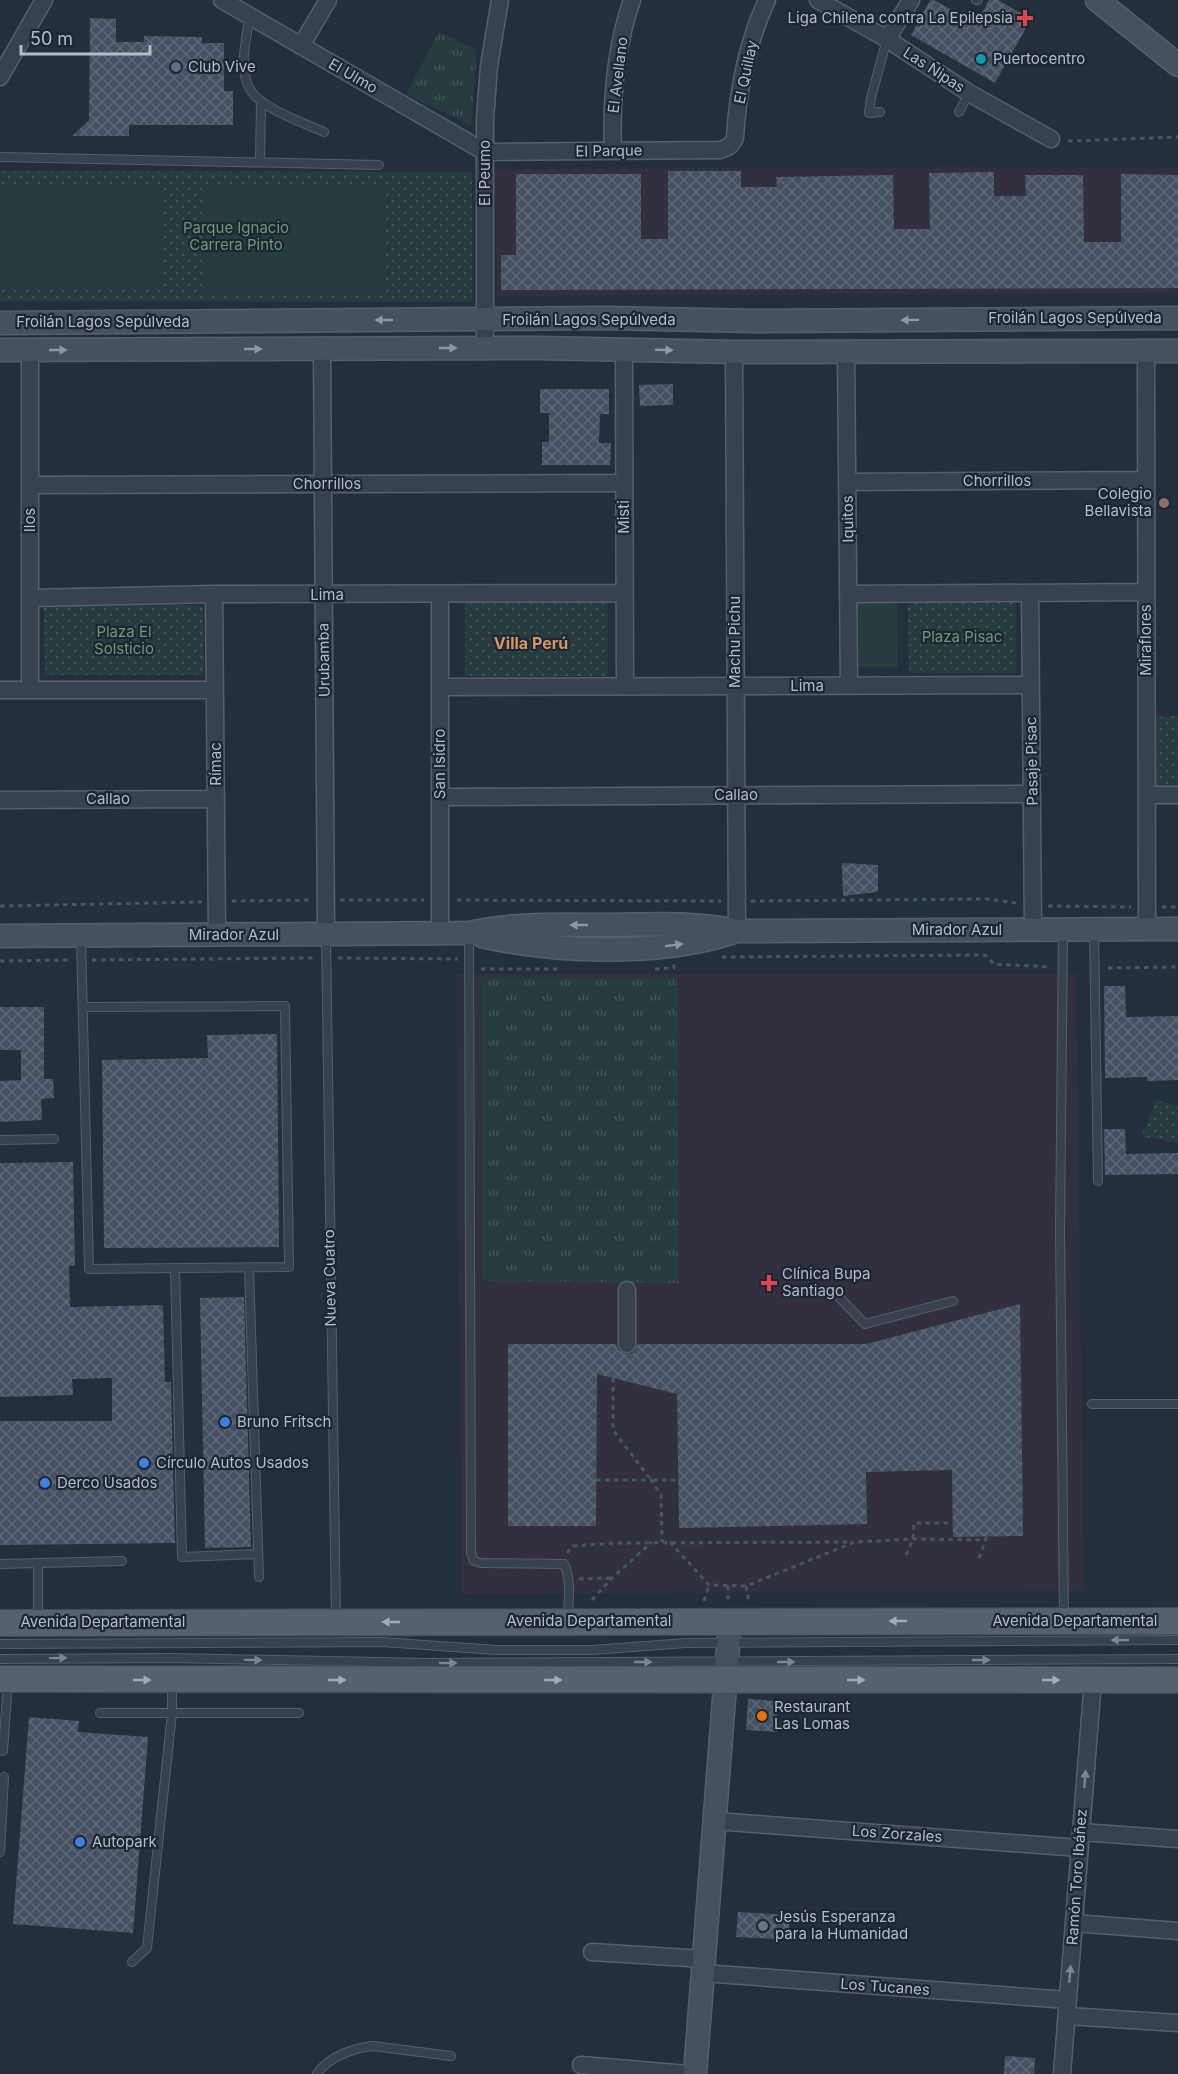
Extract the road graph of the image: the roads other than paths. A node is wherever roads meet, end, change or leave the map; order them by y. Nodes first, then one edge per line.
1 (44, 0) edge
2 (222, 0) edge
3 (328, 0) edge
4 (500, 0) edge
5 (632, 0) edge
6 (767, 0) edge
7 (818, 0) edge
8 (910, 0) edge
9 (1097, 0) edge
10 (250, 16) junction
11 (887, 39) junction
12 (301, 46) junction
13 (7, 48) edge
14 (1176, 59) edge
15 (0, 77) edge
16 (969, 93) junction
17 (261, 102) junction
18 (880, 112) dead end
19 (959, 112) dead end
20 (324, 132) dead end
21 (1051, 140) road end
22 (731, 145) joint
23 (613, 151) junction
24 (485, 153) junction
25 (0, 157) edge
26 (260, 162) junction
27 (379, 165) dead end
28 (1178, 318) edge
29 (484, 319) junction
30 (939, 319) junction
31 (754, 321) junction
32 (127, 322) junction
33 (0, 323) edge
34 (485, 348) junction
35 (322, 349) junction
36 (624, 349) junction
37 (0, 350) edge
38 (30, 350) junction
39 (127, 350) junction
40 (1146, 351) junction
41 (1178, 351) edge
42 (740, 352) junction
43 (938, 352) junction
44 (846, 353) junction
45 (1146, 480) junction
46 (848, 482) junction
47 (624, 483) junction
48 (324, 484) junction
49 (30, 485) junction
50 (1146, 592) junction
51 (624, 593) junction
52 (1030, 593) junction
53 (214, 594) junction
54 (440, 594) junction
55 (849, 594) junction
56 (324, 595) junction
57 (30, 598) junction
58 (1031, 685) junction
59 (625, 686) junction
60 (736, 686) junction
61 (849, 686) junction
62 (440, 687) junction
63 (0, 690) edge
64 (30, 690) junction
65 (216, 690) junction
66 (1032, 794) junction
67 (736, 795) junction
68 (1147, 795) junction
69 (1178, 795) edge
70 (440, 797) junction
71 (216, 799) junction
72 (0, 800) edge
73 (1147, 918) junction
74 (1033, 929) junction
75 (1063, 929) junction
76 (1094, 929) junction
77 (1178, 929) edge
78 (737, 931) junction
79 (440, 933) junction
80 (469, 933) junction
81 (217, 934) junction
82 (326, 934) junction
83 (0, 936) edge
84 (81, 936) junction
85 (83, 1007) junction
86 (54, 1139) dead end
87 (0, 1140) edge
88 (1098, 1181) dead end
89 (175, 1268) junction
90 (249, 1268) junction
91 (627, 1290) dead end
92 (834, 1292) dead end
93 (953, 1301) dead end
94 (627, 1344) dead end
95 (1092, 1404) dead end
96 (1178, 1404) edge
97 (258, 1554) junction
98 (122, 1561) dead end
99 (38, 1563) junction
100 (0, 1564) edge
101 (259, 1577) dead end
102 (978, 1621) junction
103 (1064, 1621) junction
104 (1178, 1621) edge
105 (336, 1622) junction
106 (568, 1622) junction
107 (0, 1623) edge
108 (38, 1623) junction
109 (1043, 1640) junction
110 (1178, 1640) edge
111 (907, 1641) junction
112 (728, 1642) junction
113 (0, 1644) edge
114 (1178, 1659) edge
115 (3, 1672) edge
116 (172, 1680) junction
117 (1093, 1680) junction
118 (1178, 1680) edge
119 (100, 1713) dead end
120 (172, 1713) junction
121 (299, 1713) dead end
122 (3, 1751) dead end
123 (4, 1777) dead end
124 (715, 1821) junction
125 (1178, 1839) edge
126 (1080, 1840) junction
127 (0, 1852) edge
128 (1074, 1923) junction
129 (1178, 1931) edge
130 (592, 1952) dead end
131 (132, 1962) dead end
132 (704, 1966) junction
133 (1067, 2008) junction
134 (1178, 2023) edge
135 (451, 2056) dead end
136 (581, 2065) dead end
137 (317, 2074) edge
138 (688, 2074) edge
139 (695, 2074) edge
140 (1062, 2074) edge

1 - 13 street
2 - 10 street, El Ulmo
3 - 12 street
4 - 24 street, El Peumo
5 - 23 street, El Avellano
6 - 22 street, El Quillay
7 - 11 street, Las Ñipas
8 - 11 street
9 - 14 street
10 - 12 street, El Ulmo
10 - 17 lane
11 - 16 street, Las Ñipas
11 - 18 lane
12 - 24 street, El Ulmo
13 - 15 street
16 - 19 lane
16 - 21 street, Las Ñipas
17 - 20 lane
17 - 26 lane
22 - 23 street, El Parque
23 - 24 street, El Parque
24 - 29 street, El Peumo
25 - 26 lane
26 - 27 lane
28 - 30 street, Froilán Lagos Sepúlveda
29 - 31 street, Froilán Lagos Sepúlveda
29 -> 32 street, Froilán Lagos Sepúlveda
29 - 34 street, El Peumo
30 -> 31 street, Froilán Lagos Sepúlveda
30 - 43 street
31 - 42 street
32 - 33 street, Froilán Lagos Sepúlveda
32 - 39 street
35 -> 34 street, Froilán Lagos Sepúlveda
34 - 36 street, Froilán Lagos Sepúlveda
39 -> 35 street, Froilán Lagos Sepúlveda
35 - 48 street, Urubamba
36 -> 42 street, Froilán Lagos Sepúlveda
36 - 47 street, Misti
37 - 38 street, Froilán Lagos Sepúlveda
38 -> 39 street, Froilán Lagos Sepúlveda
38 - 49 street, Ilos
40 - 41 street, Froilán Lagos Sepúlveda
40 - 43 street, Froilán Lagos Sepúlveda
40 - 45 street, Miraflores
42 - 44 street, Froilán Lagos Sepúlveda
42 - 60 street, Machu Pichu
43 - 44 street, Froilán Lagos Sepúlveda
44 - 46 street, Iquitos
45 - 46 street, Chorrillos
45 - 50 street, Miraflores
46 - 55 street, Iquitos
47 - 48 street, Chorrillos
47 - 51 street, Misti
48 - 49 street, Chorrillos
48 - 56 street, Urubamba
49 - 57 street, Ilos
50 - 52 street
50 - 68 street, Miraflores
51 - 54 street, Lima
51 - 59 street, Misti
52 - 55 street
52 - 58 street, Pasaje Pisac
53 - 56 street, Lima
53 - 57 street, Lima
53 - 65 street, Rímac
54 - 56 street, Lima
54 - 62 street, San Isidro
55 - 61 street, Iquitos
56 - 82 street, Urubamba
57 - 64 street, Ilos
58 - 61 street, Lima
58 - 66 street, Pasaje Pisac
59 - 60 street, Lima
59 - 62 street, Lima
60 - 61 street, Lima
60 - 67 street, Machu Pichu
62 - 70 street, San Isidro
63 - 64 street
64 - 65 street
65 - 71 street, Rímac
66 - 67 street, Callao
66 - 74 street, Pasaje Pisac
67 - 70 street, Callao
67 - 78 street, Machu Pichu
68 - 69 street
68 - 73 street, Miraflores
70 - 79 street, San Isidro
71 - 72 street, Callao
71 - 81 street, Rímac
73 - 76 street, Mirador Azul
73 - 77 street, Mirador Azul
74 - 75 street, Mirador Azul
74 - 78 street, Mirador Azul
75 - 76 street, Mirador Azul
75 - 103 lane
76 - 88 lane
78 - 80 street, Mirador Azul
79 - 80 street, Mirador Azul
79 - 82 street, Mirador Azul
80 - 106 lane
81 - 82 street, Mirador Azul
81 - 84 street, Mirador Azul
82 - 105 lane, Nueva Cuatro
83 - 84 street, Mirador Azul
84 - 85 lane
85 - 89 lane
85 - 90 lane
86 - 87 lane
89 - 90 lane
89 - 97 lane
90 - 97 lane
91 - 94 street
92 - 93 lane
95 - 96 lane
97 - 101 lane
98 - 99 lane
99 - 100 lane
99 - 108 lane
102 - 103 main road, Avenida Departamental
102 - 109 lane
102 - 111 lane
102 -> 112 main road, Avenida Departamental
103 - 104 main road, Avenida Departamental
106 -> 105 main road, Avenida Departamental
105 - 108 main road, Avenida Departamental
106 - 112 main road, Avenida Departamental
107 - 108 main road, Avenida Departamental
110 -> 109 lane
109 - 111 lane
111 - 112 lane
112 - 113 lane
112 -> 114 lane
115 -> 112 lane
116 -> 112 main road, Avenida Departamental
112 -> 117 main road, Avenida Departamental
112 - 124 street
115 -> 116 main road, Avenida Departamental
115 - 122 lane
116 - 120 lane
117 - 118 main road, Avenida Departamental
126 -> 117 street, Ramón Toro Ibáñez
119 - 120 lane
120 - 121 lane
120 - 131 lane
123 - 127 lane
124 - 126 street, Los Zorzales
124 - 132 street
125 - 126 street, Los Zorzales
126 - 128 street, Ramón Toro Ibáñez
128 - 129 street
133 -> 128 street, Ramón Toro Ibáñez
130 - 132 street, Los Tucanes
132 - 133 street, Los Tucanes
132 - 139 street
133 - 134 street, Los Tucanes
133 - 140 street, Ramón Toro Ibáñez
135 - 137 lane
136 - 138 street

